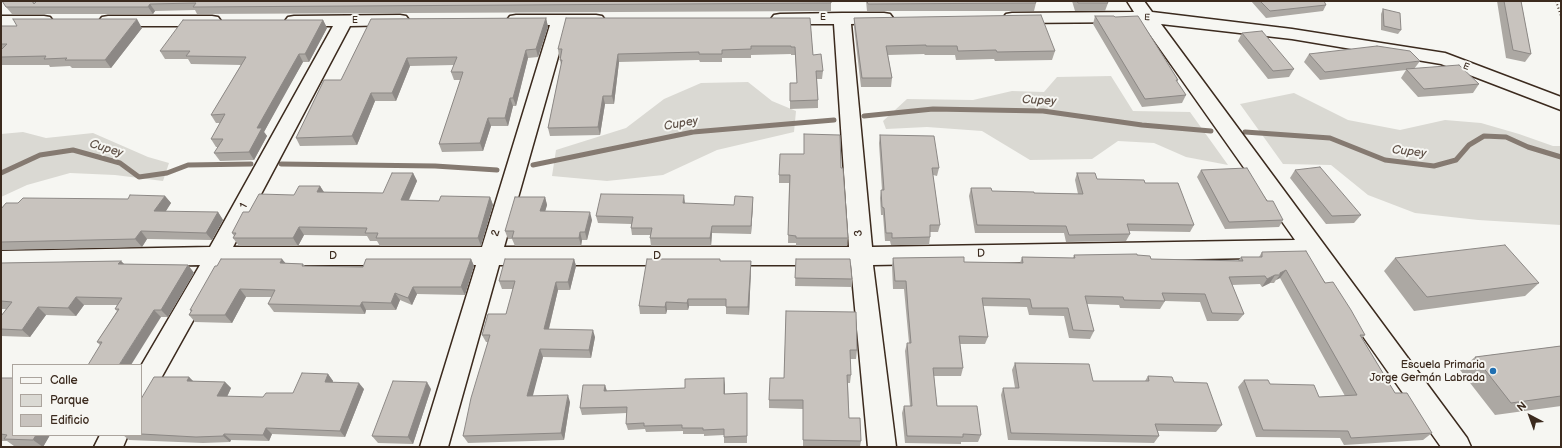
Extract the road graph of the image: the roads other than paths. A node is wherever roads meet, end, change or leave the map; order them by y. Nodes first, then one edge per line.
1 (1135, 1) edge
2 (1147, 17) junction
3 (842, 18) junction
4 (897, 18) edge
5 (998, 18) edge
6 (764, 19) edge
7 (413, 20) edge
8 (498, 20) edge
9 (560, 20) junction
10 (615, 20) edge
11 (1, 21) edge
12 (57, 21) edge
13 (89, 21) edge
14 (232, 21) edge
15 (280, 21) edge
16 (344, 21) junction
17 (1561, 104) edge
18 (1314, 248) junction
19 (217, 256) junction
20 (489, 256) junction
21 (861, 256) junction
22 (1, 260) edge
23 (142, 388) edge
24 (114, 436) edge
25 (108, 447) edge
26 (434, 447) edge
27 (882, 447) edge
28 (1457, 447) edge

1 - 2 street
2 - 5 street, E
2 - 17 street, E
2 - 18 street
3 - 4 street, E
3 - 6 street, E
3 - 21 street, 3
7 - 16 street, E
8 - 9 street
9 - 10 street
9 - 20 street, 2
11 - 12 street
13 - 14 street
15 - 16 street, E
16 - 19 street, 1
18 - 21 street, D
18 - 28 street
19 - 20 street, D
19 - 22 street, D
19 - 23 street, 1
20 - 21 street, D
20 - 26 street, 2
21 - 27 street, 3
24 - 25 street

